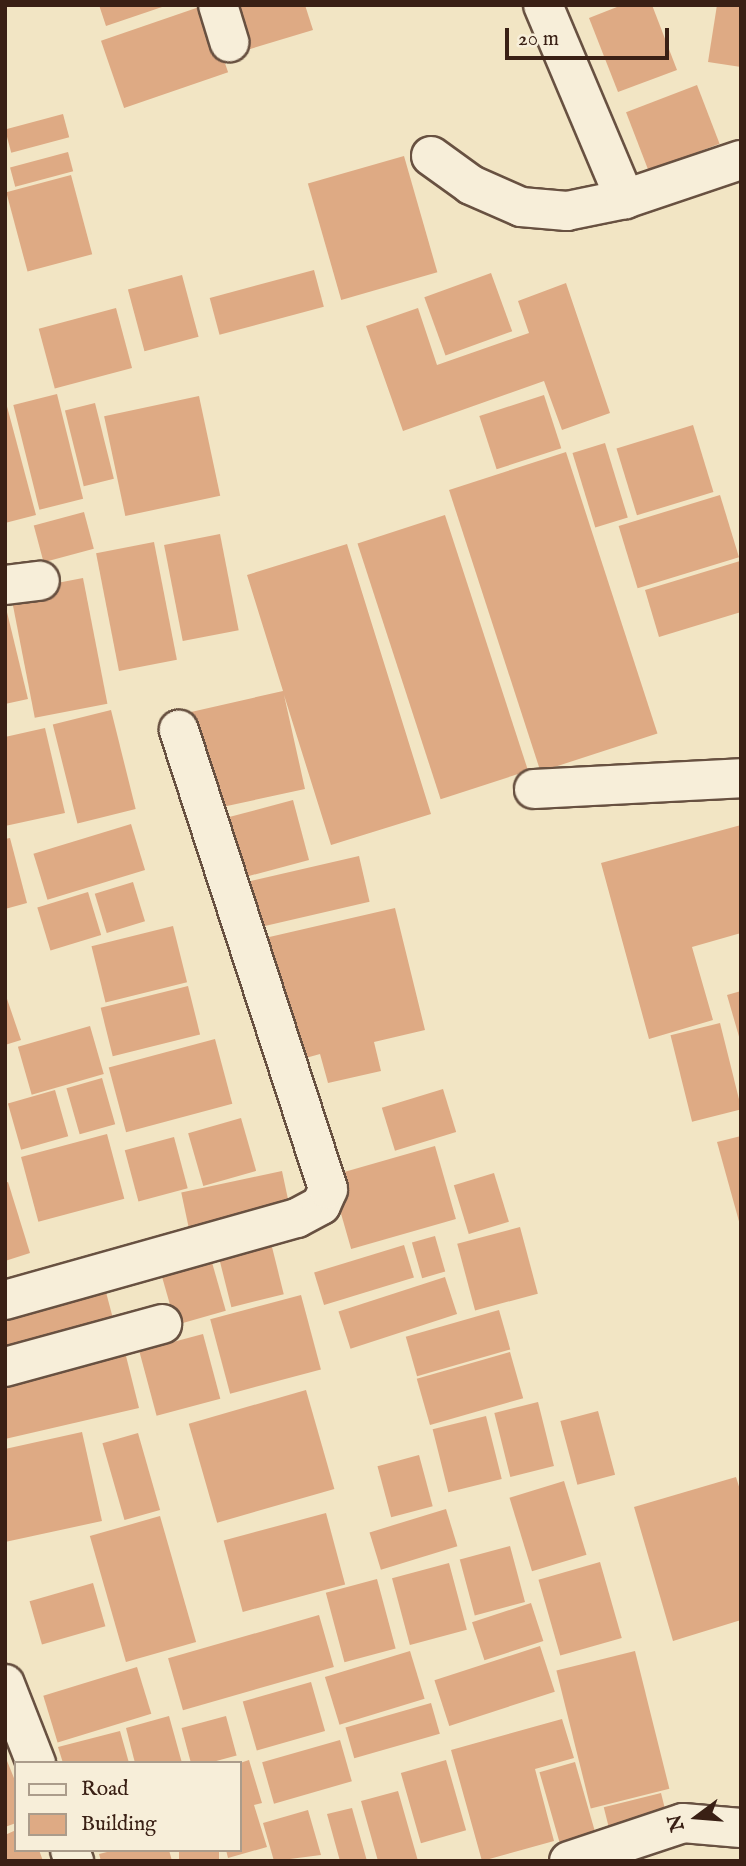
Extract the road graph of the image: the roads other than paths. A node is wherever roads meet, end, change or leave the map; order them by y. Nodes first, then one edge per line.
1 (218, 5) edge
2 (543, 5) edge
3 (229, 42) dead end
4 (432, 156) dead end
5 (741, 160) edge
6 (625, 200) junction
7 (179, 730) dead end
8 (741, 778) edge
9 (534, 789) dead end
10 (5, 1300) edge
11 (162, 1324) dead end
12 (5, 1367) edge
13 (5, 1684) edge
14 (35, 1761) edge
15 (741, 1828) edge
16 (569, 1861) edge

1 - 3 street
2 - 6 street
4 - 6 street
5 - 6 street
7 - 10 street
8 - 9 street
11 - 12 street
13 - 14 street
15 - 16 street

